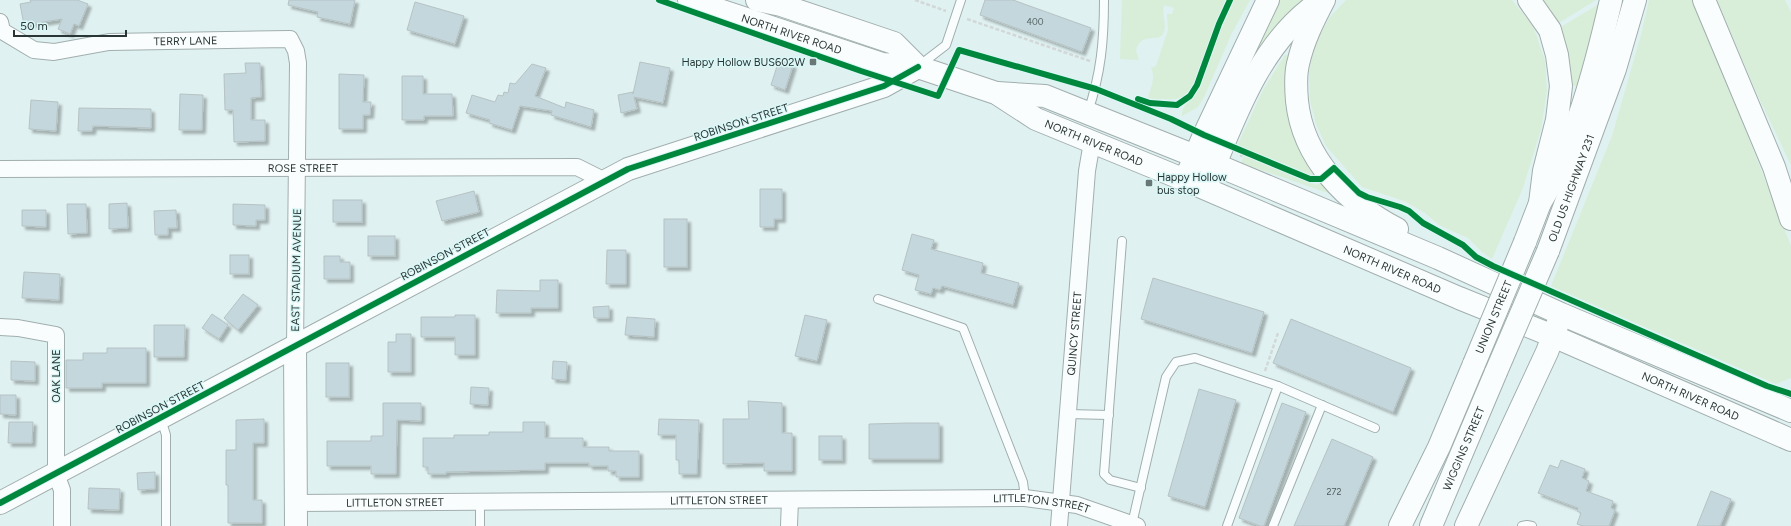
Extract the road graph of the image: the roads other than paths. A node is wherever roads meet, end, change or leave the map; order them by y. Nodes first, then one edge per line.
1 (689, 0) edge
2 (962, 0) edge
3 (1104, 0) edge
4 (1268, 0) edge
5 (1324, 0) edge
6 (1529, 0) edge
7 (1611, 0) edge
8 (1635, 0) edge
9 (1704, 0) edge
10 (762, 1) edge
11 (0, 22) edge
12 (290, 39) joint
13 (918, 67) junction
14 (996, 93) junction
15 (1088, 113) junction
16 (1092, 142) junction
17 (1195, 156) junction
18 (1216, 164) junction
19 (1774, 167) junction
20 (0, 169) edge
21 (297, 169) junction
22 (603, 180) junction
23 (1185, 180) junction
24 (1205, 189) junction
25 (1540, 203) junction
26 (1791, 204) edge
27 (1791, 219) edge
28 (1122, 241) dead end
29 (1438, 258) junction
30 (878, 299) dead end
31 (1561, 314) junction
32 (0, 327) edge
33 (1553, 336) junction
34 (295, 347) junction
35 (1496, 372) joint
36 (1278, 386) junction
37 (1791, 392) edge
38 (1771, 403) junction
39 (1322, 405) junction
40 (1791, 411) edge
41 (1067, 414) junction
42 (1109, 415) junction
43 (161, 418) junction
44 (1743, 419) junction
45 (1375, 428) dead end
46 (1791, 440) edge
47 (56, 474) junction
48 (1141, 488) junction
49 (1025, 498) junction
50 (790, 500) junction
51 (480, 502) junction
52 (1060, 502) junction
53 (0, 503) edge
54 (296, 503) junction
55 (1134, 525) edge
56 (1229, 525) edge
57 (62, 526) edge
58 (166, 526) edge
59 (296, 526) edge
60 (480, 526) edge
61 (789, 526) edge
62 (1059, 526) edge
63 (1273, 526) edge
64 (1400, 526) edge
65 (1431, 526) edge
66 (1466, 526) edge
67 (1522, 526) edge
68 (1532, 526) edge

1 - 13 main road, NORTH RIVER ROAD
2 - 13 lane
3 - 15 lane
4 - 17 main road
5 - 18 main road
5 - 29 main road
6 - 25 main road
7 - 25 main road, OLD US HIGHWAY 231
8 - 35 main road, OLD US HIGHWAY 231, bridge
9 - 19 main road
10 - 13 main road, NORTH RIVER ROAD
11 - 12 street, TERRY LANE
12 - 21 street, EAST STADIUM AVENUE
13 - 14 main road, NORTH RIVER ROAD
13 - 22 main road, ROBINSON STREET
14 - 15 main road, NORTH RIVER ROAD
14 - 16 main road, NORTH RIVER ROAD
15 - 17 main road, NORTH RIVER ROAD
16 - 23 main road, NORTH RIVER ROAD
16 - 41 street, QUINCY STREET
17 - 18 main road, NORTH RIVER ROAD
17 - 23 main road
18 - 24 main road
18 - 29 main road, NORTH RIVER ROAD
19 - 26 main road
19 - 27 main road
20 - 21 street, ROSE STREET
21 - 22 street, ROSE STREET
21 - 34 street, EAST STADIUM AVENUE
22 - 34 main road, ROBINSON STREET
23 - 24 main road, NORTH RIVER ROAD
24 - 33 main road, NORTH RIVER ROAD
25 - 64 main road, UNION STREET, bridge
28 - 42 lane
29 - 31 main road, NORTH RIVER ROAD
30 - 49 lane
31 - 33 main road
31 - 38 main road, NORTH RIVER ROAD
32 - 47 street, OAK LANE
33 - 44 main road, NORTH RIVER ROAD
33 - 66 main road
34 - 43 main road, ROBINSON STREET
34 - 54 main road, EAST STADIUM AVENUE
35 - 65 main road, WIGGINS STREET
36 - 39 lane
36 - 48 lane
36 - 56 lane
37 - 38 main road
38 - 40 main road, NORTH RIVER ROAD
38 - 44 main road
39 - 45 lane
39 - 63 lane
41 - 42 lane
41 - 52 street, QUINCY STREET
42 - 48 lane
43 - 47 main road, ROBINSON STREET
43 - 58 lane
44 - 46 main road, NORTH RIVER ROAD
47 - 53 main road, ROBINSON STREET
47 - 57 street
48 - 55 lane
49 - 50 street, LITTLETON STREET
49 - 52 street, LITTLETON STREET
50 - 51 street, LITTLETON STREET
50 - 61 street
51 - 54 street, LITTLETON STREET
51 - 60 lane
52 - 55 street, LITTLETON STREET
52 - 62 street, QUINCY STREET
54 - 59 main road, EAST STADIUM AVENUE
67 - 68 lane

